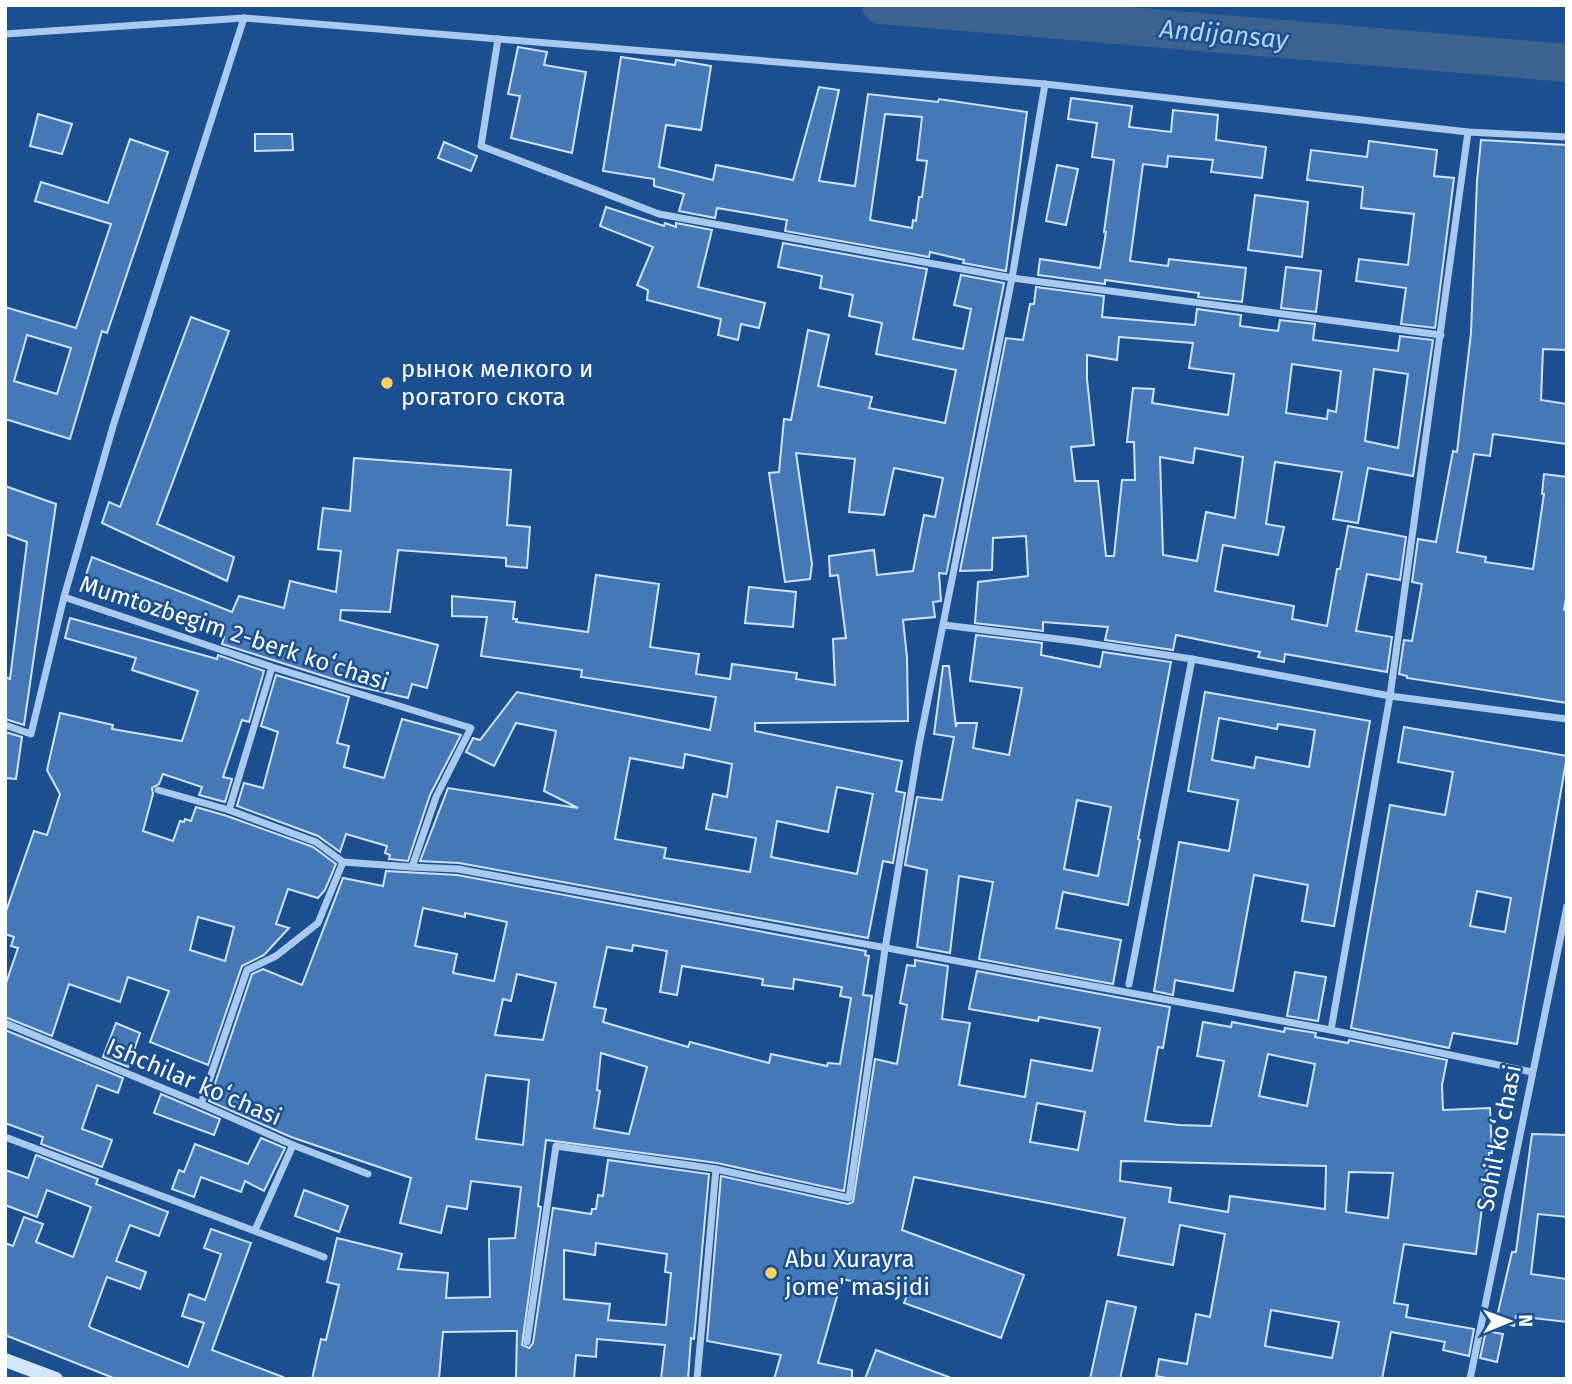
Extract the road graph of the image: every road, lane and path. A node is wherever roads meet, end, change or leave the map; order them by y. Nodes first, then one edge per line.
1 (244, 18) junction
2 (5, 34) edge
3 (498, 39) junction
4 (1045, 84) junction
5 (1468, 132) junction
6 (1567, 137) edge
7 (1012, 278) junction
8 (1441, 335) junction
9 (64, 597) junction
10 (944, 625) junction
11 (1192, 659) junction
12 (272, 667) junction
13 (1390, 696) junction
14 (1567, 719) edge
15 (5, 725) edge
16 (159, 790) dead end
17 (229, 810) junction
18 (343, 862) junction
19 (412, 867) junction
20 (1567, 906) edge
21 (1558, 947) junction
22 (1567, 947) edge
23 (885, 949) junction
24 (1129, 984) dead end
25 (5, 1023) edge
26 (1331, 1030) junction
27 (1532, 1072) junction
28 (201, 1104) junction
29 (5, 1137) edge
30 (293, 1145) junction
31 (716, 1169) junction
32 (368, 1174) dead end
33 (255, 1230) junction
34 (324, 1256) dead end
35 (527, 1342) dead end
36 (5, 1360) edge
37 (56, 1379) edge
38 (697, 1379) edge
39 (1470, 1379) edge

1 - 2 street
1 - 3 street
1 - 9 street
3 - 4 street
3 - 7 street
4 - 5 street
4 - 7 street
5 - 6 street
5 - 8 street
7 - 8 street
7 - 10 street
8 - 13 street
9 - 12 street, Mumtozbegim 2-berk koʻchasi
9 - 15 street, Mumtozbegim 2-berk koʻchasi
10 - 11 street
10 - 23 street
11 - 13 street
11 - 24 street
12 - 17 street
12 - 19 street, Mumtozbegim 2-berk koʻchasi
13 - 14 street
13 - 26 street
16 - 17 street
17 - 18 street
18 - 19 street
18 - 28 street
19 - 23 street
20 - 21 street, Sohil koʻchasi
21 - 22 street
21 - 27 street, Sohil koʻchasi
23 - 26 street
23 - 31 street
25 - 28 street, Ishchilar koʻchasi
26 - 27 street
27 - 39 street, Sohil koʻchasi
28 - 30 street, Ishchilar koʻchasi
29 - 33 street
30 - 32 street, Ishchilar koʻchasi
30 - 33 street
31 - 35 street
31 - 38 street
33 - 34 street
36 - 37 main road

